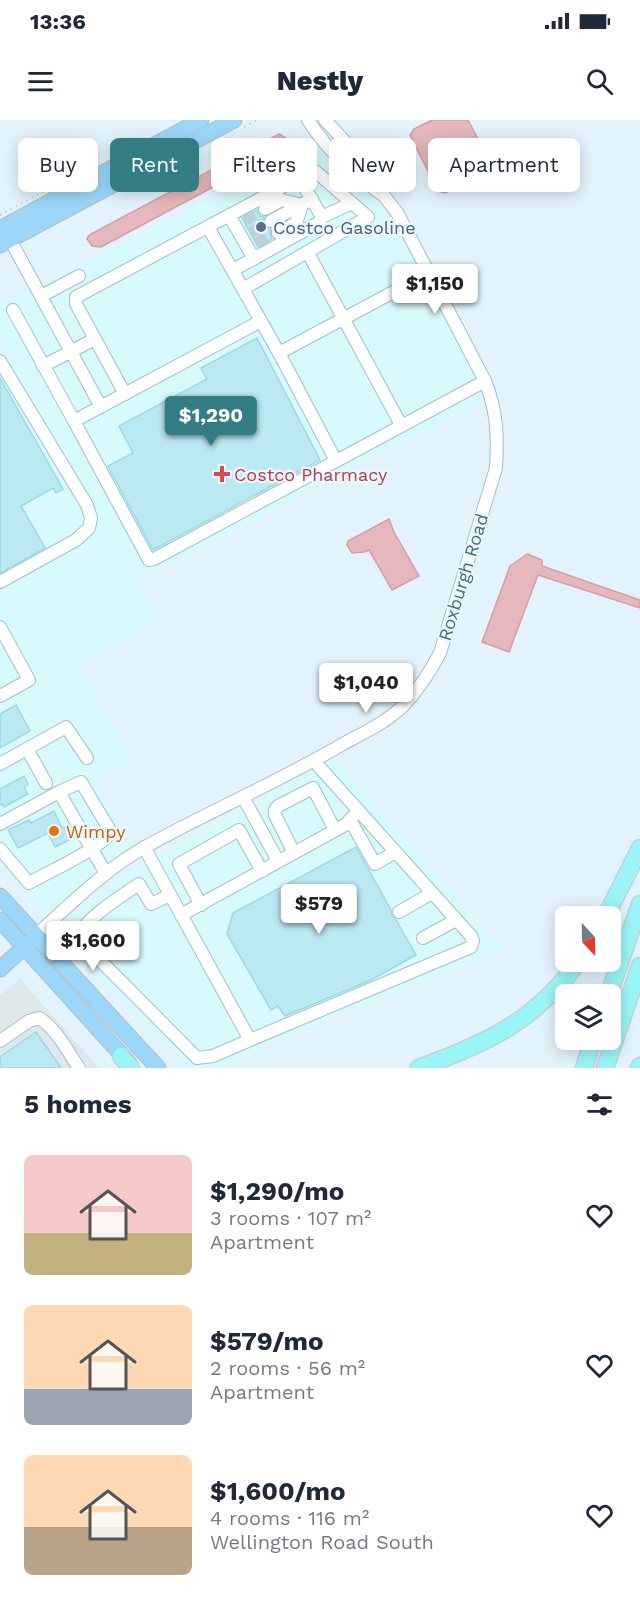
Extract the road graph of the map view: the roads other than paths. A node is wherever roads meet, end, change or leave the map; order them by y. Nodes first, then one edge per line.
1 (201, 120) edge
2 (234, 120) edge
3 (308, 120) edge
4 (325, 120) edge
5 (317, 173) edge
6 (278, 192) edge
7 (304, 192) edge
8 (385, 197) junction
9 (307, 202) junction
10 (352, 203) junction
11 (265, 209) tunnel mouth
12 (322, 217) junction
13 (236, 220) junction
14 (271, 221) tunnel mouth
15 (208, 226) junction
16 (278, 233) tunnel mouth
17 (3, 235) edge
18 (253, 251) junction
19 (308, 253) junction
20 (232, 270) junction
21 (429, 273) junction
22 (79, 276) dead end
23 (243, 289) junction
24 (41, 296) junction
25 (13, 310) dead end
26 (344, 318) junction
27 (261, 321) junction
28 (94, 339) junction
29 (71, 351) junction
30 (279, 353) junction
31 (0, 361) edge
32 (43, 366) junction
33 (485, 381) junction
34 (125, 394) junction
35 (100, 407) junction
36 (74, 421) junction
37 (401, 426) junction
38 (336, 461) junction
39 (0, 582) edge
40 (0, 627) edge
41 (0, 696) edge
42 (27, 749) junction
43 (87, 758) dead end
44 (314, 761) junction
45 (0, 764) edge
46 (46, 783) dead end
47 (58, 792) junction
48 (243, 797) junction
49 (28, 808) junction
50 (354, 815) junction
51 (0, 824) edge
52 (0, 829) edge
53 (335, 830) junction
54 (144, 847) junction
55 (91, 848) junction
56 (640, 848) edge
57 (0, 849) edge
58 (395, 852) junction
59 (294, 853) junction
60 (278, 861) junction
61 (262, 871) junction
62 (105, 872) junction
63 (432, 893) junction
64 (170, 895) junction
65 (0, 896) edge
66 (640, 904) edge
67 (201, 905) junction
68 (613, 906) edge
69 (399, 912) dead end
70 (181, 915) junction
71 (0, 920) edge
72 (456, 920) junction
73 (36, 935) junction
74 (423, 938) dead end
75 (23, 948) junction
76 (640, 966) edge
77 (0, 969) edge
78 (569, 972) edge
79 (612, 984) edge
80 (250, 1040) junction
81 (0, 1041) edge
82 (590, 1050) edge
83 (129, 1064) edge
84 (79, 1068) edge
85 (158, 1068) edge
86 (419, 1068) edge
87 (584, 1068) edge
88 (605, 1068) edge

1 - 17 main road
2 - 17 main road
3 - 8 street, Roxburgh Road
4 - 8 street, Roxburgh Road
5 - 10 street
6 - 13 street
7 - 9 street
8 - 21 street, Roxburgh Road
9 - 11 street
9 - 12 street
9 - 14 street
9 - 16 street
10 - 12 street
10 - 19 street
12 - 18 street
13 - 15 street
13 - 18 street
15 - 20 street
15 - 28 street
17 - 24 street
18 - 20 street
19 - 23 street
19 - 26 street
20 - 23 street
21 - 26 street
21 - 33 street, Roxburgh Road
22 - 24 street
23 - 27 street
24 - 29 street
25 - 32 street
26 - 30 street
26 - 37 street
27 - 30 street
27 - 34 street
28 - 29 street
28 - 34 street
29 - 32 street
29 - 35 street
30 - 38 street
31 - 39 street
32 - 36 street
33 - 37 street
33 - 44 street, Roxburgh Road
34 - 35 street
35 - 36 street
36 - 38 street
37 - 38 street
40 - 41 street
42 - 43 street
42 - 45 street
42 - 46 street
44 - 48 street, Roxburgh Road
44 - 50 street
47 - 49 street
47 - 55 street
47 - 55 street
48 - 54 street, Roxburgh Road
48 - 60 street
49 - 51 street
49 - 52 street
50 - 53 street
50 - 58 street
50 - 58 street
53 - 59 street
53 - 59 street
54 - 62 street, Roxburgh Road
54 - 64 street
55 - 57 street
55 - 62 street
56 - 68 highway
58 - 63 street
59 - 60 street
60 - 61 street
61 - 67 street
61 - 67 street
62 - 73 street, Roxburgh Road
63 - 69 street
63 - 72 street
64 - 70 street
64 - 80 street
65 - 73 main road
66 - 79 highway
67 - 70 street
70 - 80 street
71 - 75 main road
72 - 74 street
72 - 80 street
73 - 75 main road, Roxburgh Road
73 - 85 main road
75 - 77 main road, Roxburgh Road
75 - 83 main road
76 - 88 highway
78 - 86 highway
81 - 84 street
82 - 87 highway

